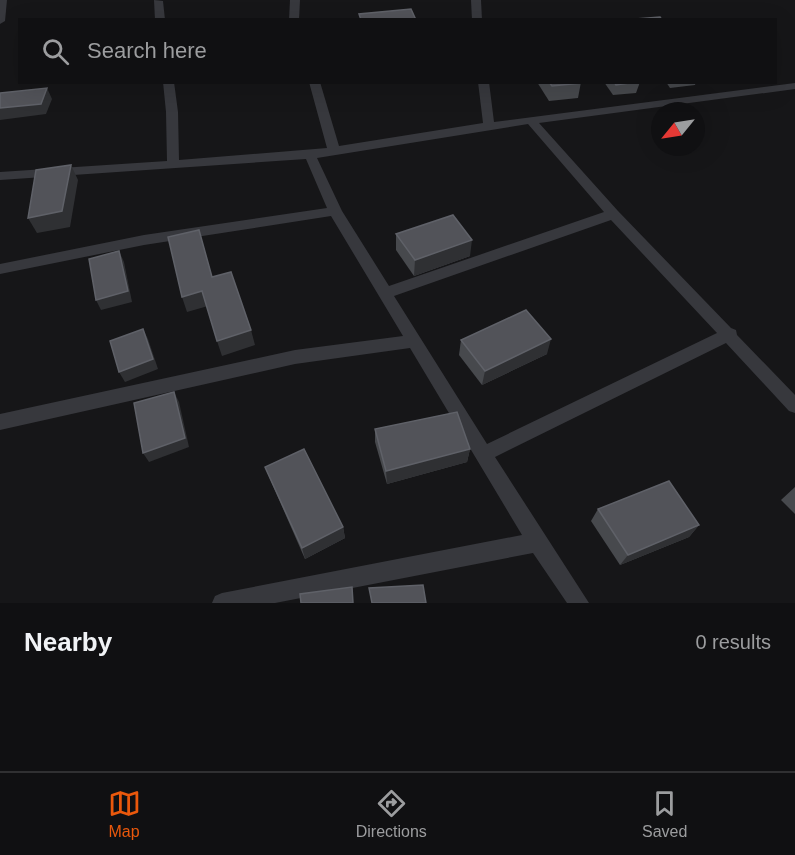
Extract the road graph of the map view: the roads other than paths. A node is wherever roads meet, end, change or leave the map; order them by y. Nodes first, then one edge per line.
1 (2, 0) edge
2 (295, 0) edge
3 (476, 0) edge
4 (158, 1) edge
5 (160, 18) edge
6 (294, 18) edge
7 (477, 18) edge
8 (0, 21) edge
9 (168, 84) edge
10 (315, 84) edge
11 (483, 84) edge
12 (795, 86) edge
13 (531, 121) junction
14 (489, 126) junction
15 (334, 150) junction
16 (310, 155) junction
17 (173, 164) junction
18 (0, 176) edge
19 (335, 211) junction
20 (613, 214) junction
21 (0, 268) edge
22 (385, 293) junction
23 (730, 334) junction
24 (415, 341) junction
25 (795, 406) edge
26 (0, 422) edge
27 (484, 454) junction
28 (537, 542) junction
29 (222, 603) edge
30 (579, 603) edge

1 - 8 street
2 - 6 street
3 - 7 street
4 - 5 street
9 - 17 street
10 - 15 street
11 - 14 street
12 - 13 street
13 - 14 street
13 - 20 street
14 - 15 street
15 - 16 street
16 - 17 street
16 - 19 street
17 - 18 street
19 - 21 street
19 - 22 street
20 - 22 street
20 - 23 street
22 - 24 street
23 - 25 street
23 - 27 street
24 - 26 street
24 - 27 street
27 - 28 street
28 - 29 street
28 - 30 street

